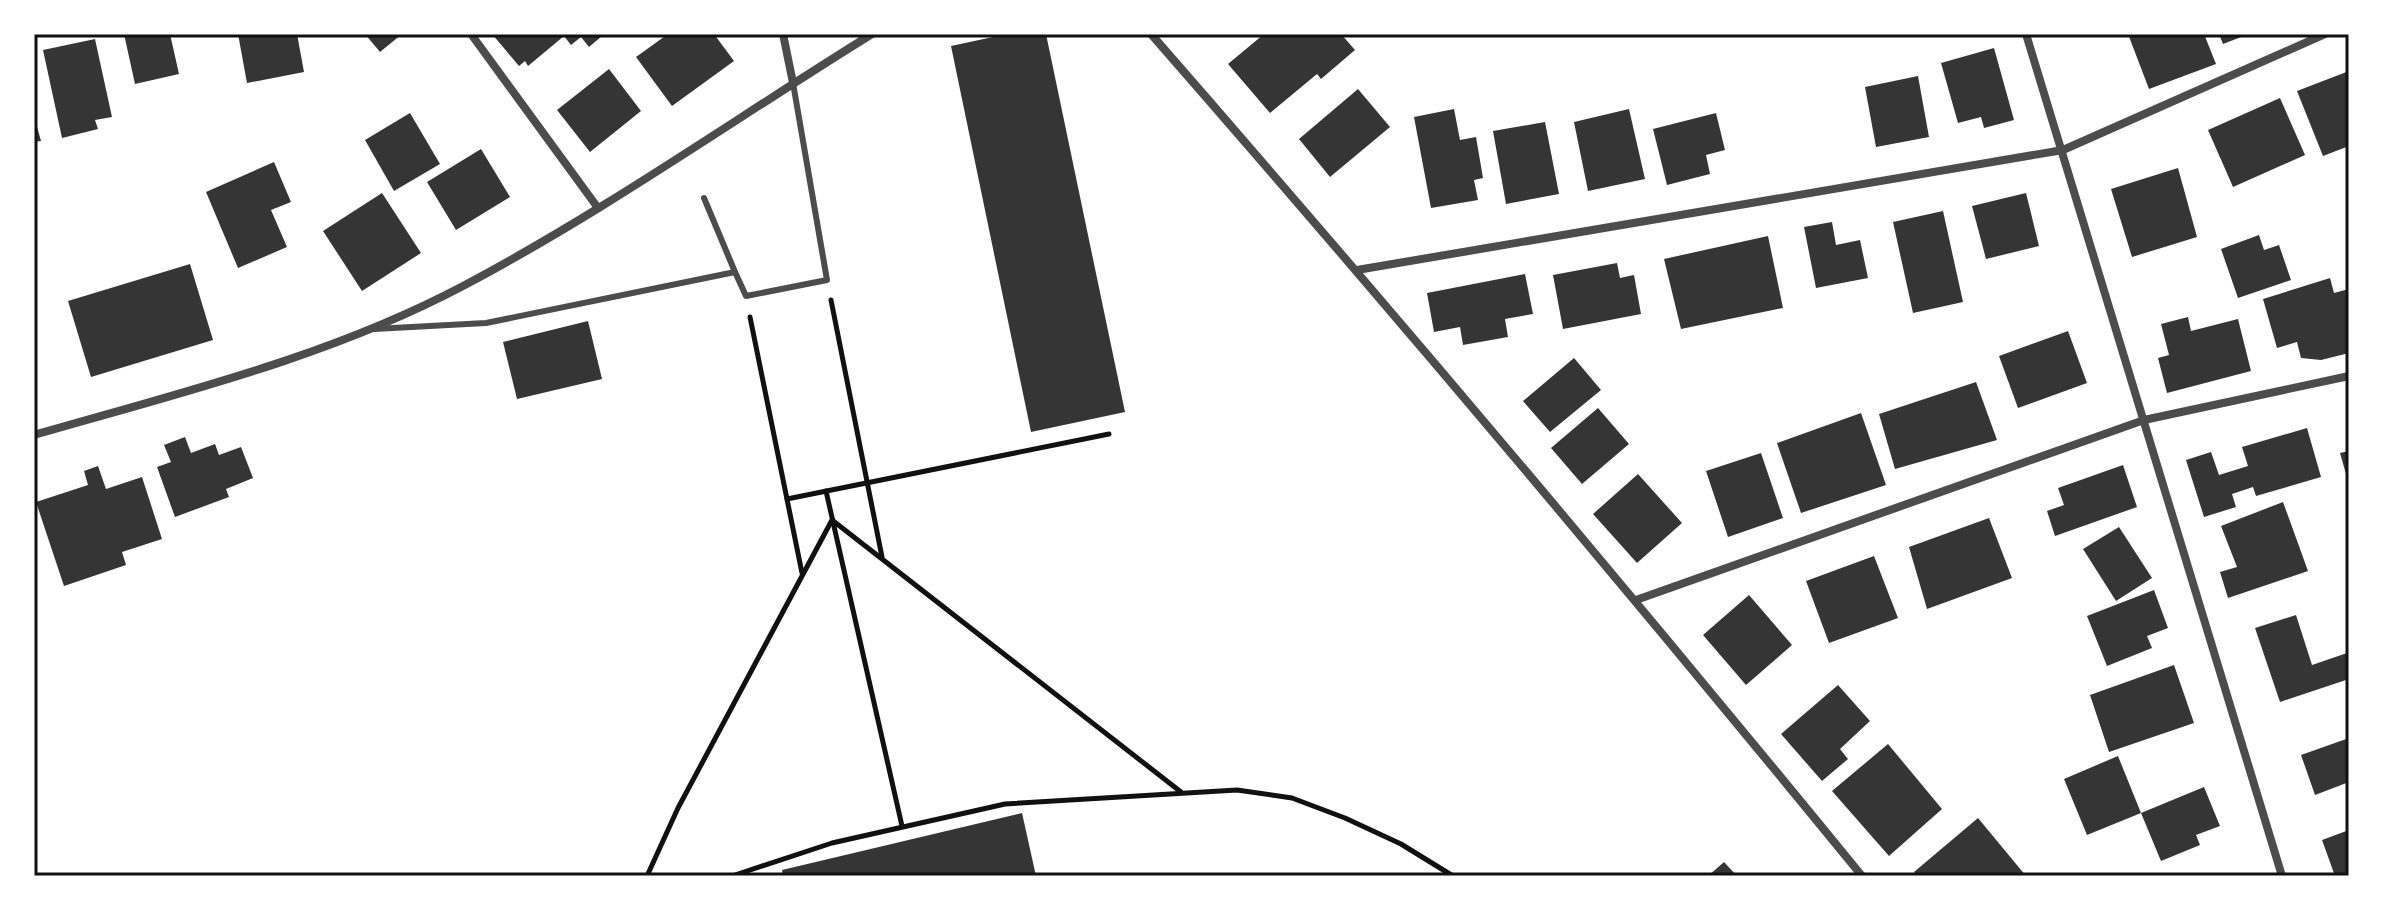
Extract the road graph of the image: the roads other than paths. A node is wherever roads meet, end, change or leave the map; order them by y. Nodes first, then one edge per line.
1 (471, 34) edge
2 (783, 34) edge
3 (872, 34) edge
4 (1151, 34) edge
5 (2026, 34) edge
6 (2325, 34) edge
7 (793, 83) junction
8 (2063, 150) junction
9 (704, 198) dead end
10 (598, 208) junction
11 (1357, 270) junction
12 (735, 272) junction
13 (366, 329) junction
14 (2349, 376) edge
15 (2144, 420) junction
16 (34, 435) edge
17 (1636, 600) junction
18 (1862, 876) edge
19 (2282, 876) edge

1 - 10 street
2 - 7 street
3 - 7 street
4 - 11 street
5 - 8 street
6 - 8 street
7 - 10 street
7 - 12 lane
8 - 11 street
8 - 15 street
9 - 12 lane
10 - 13 street
11 - 17 street
12 - 13 lane
13 - 16 street
14 - 15 street
15 - 17 street
15 - 19 street
17 - 18 street

